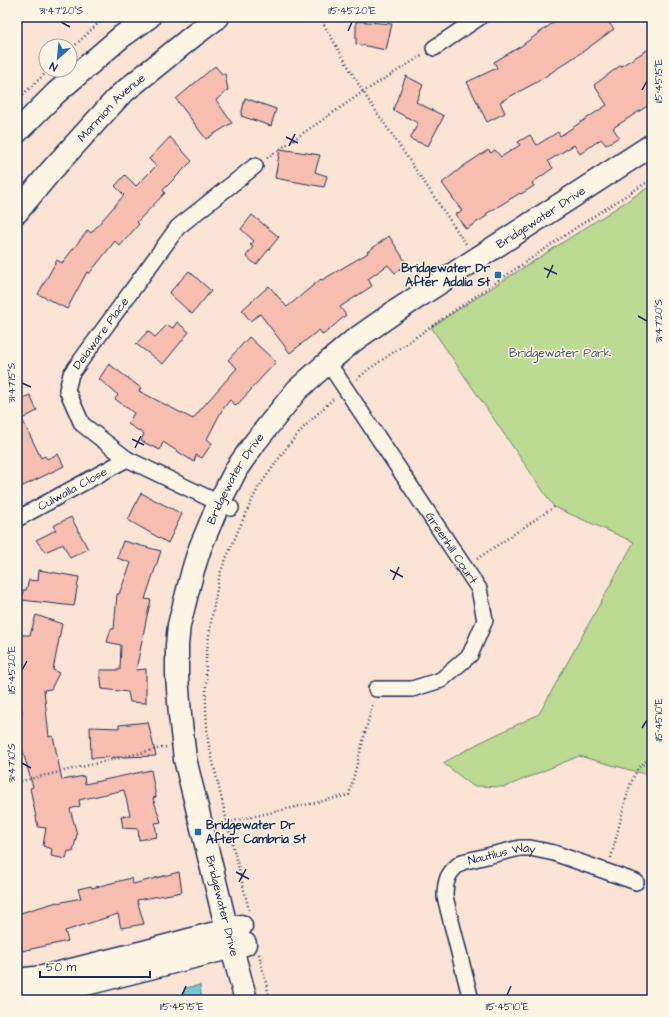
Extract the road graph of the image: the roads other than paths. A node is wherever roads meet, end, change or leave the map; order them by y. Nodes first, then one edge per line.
1 (149, 17) edge
2 (218, 17) edge
3 (480, 17) edge
4 (434, 48) road end
5 (17, 132) edge
6 (652, 145) edge
7 (652, 161) edge
8 (255, 166) road end
9 (17, 212) edge
10 (335, 375) junction
11 (127, 459) junction
12 (225, 506) junction
13 (17, 518) edge
14 (376, 689) road end
15 (636, 882) dead end
16 (242, 935) junction
17 (17, 980) edge
18 (17, 995) edge
19 (246, 1000) edge
20 (260, 1000) edge
21 (471, 1000) edge

1 - 5 main road
2 - 9 main road, Marmion Avenue
3 - 4 street
6 - 10 main road, Bridgewater Drive
7 - 10 main road, Bridgewater Drive
8 - 11 street, Delaware Place
10 - 12 main road, Bridgewater Drive
10 - 14 street, Greenhill Court
11 - 12 street, Delaware Place
11 - 13 street, Culwalla Close
12 - 16 main road, Bridgewater Drive
12 - 16 main road, Bridgewater Drive
15 - 21 street, Nautilus Way
16 - 17 main road
16 - 18 main road
16 - 19 main road, Bridgewater Drive
16 - 20 main road, Bridgewater Drive

